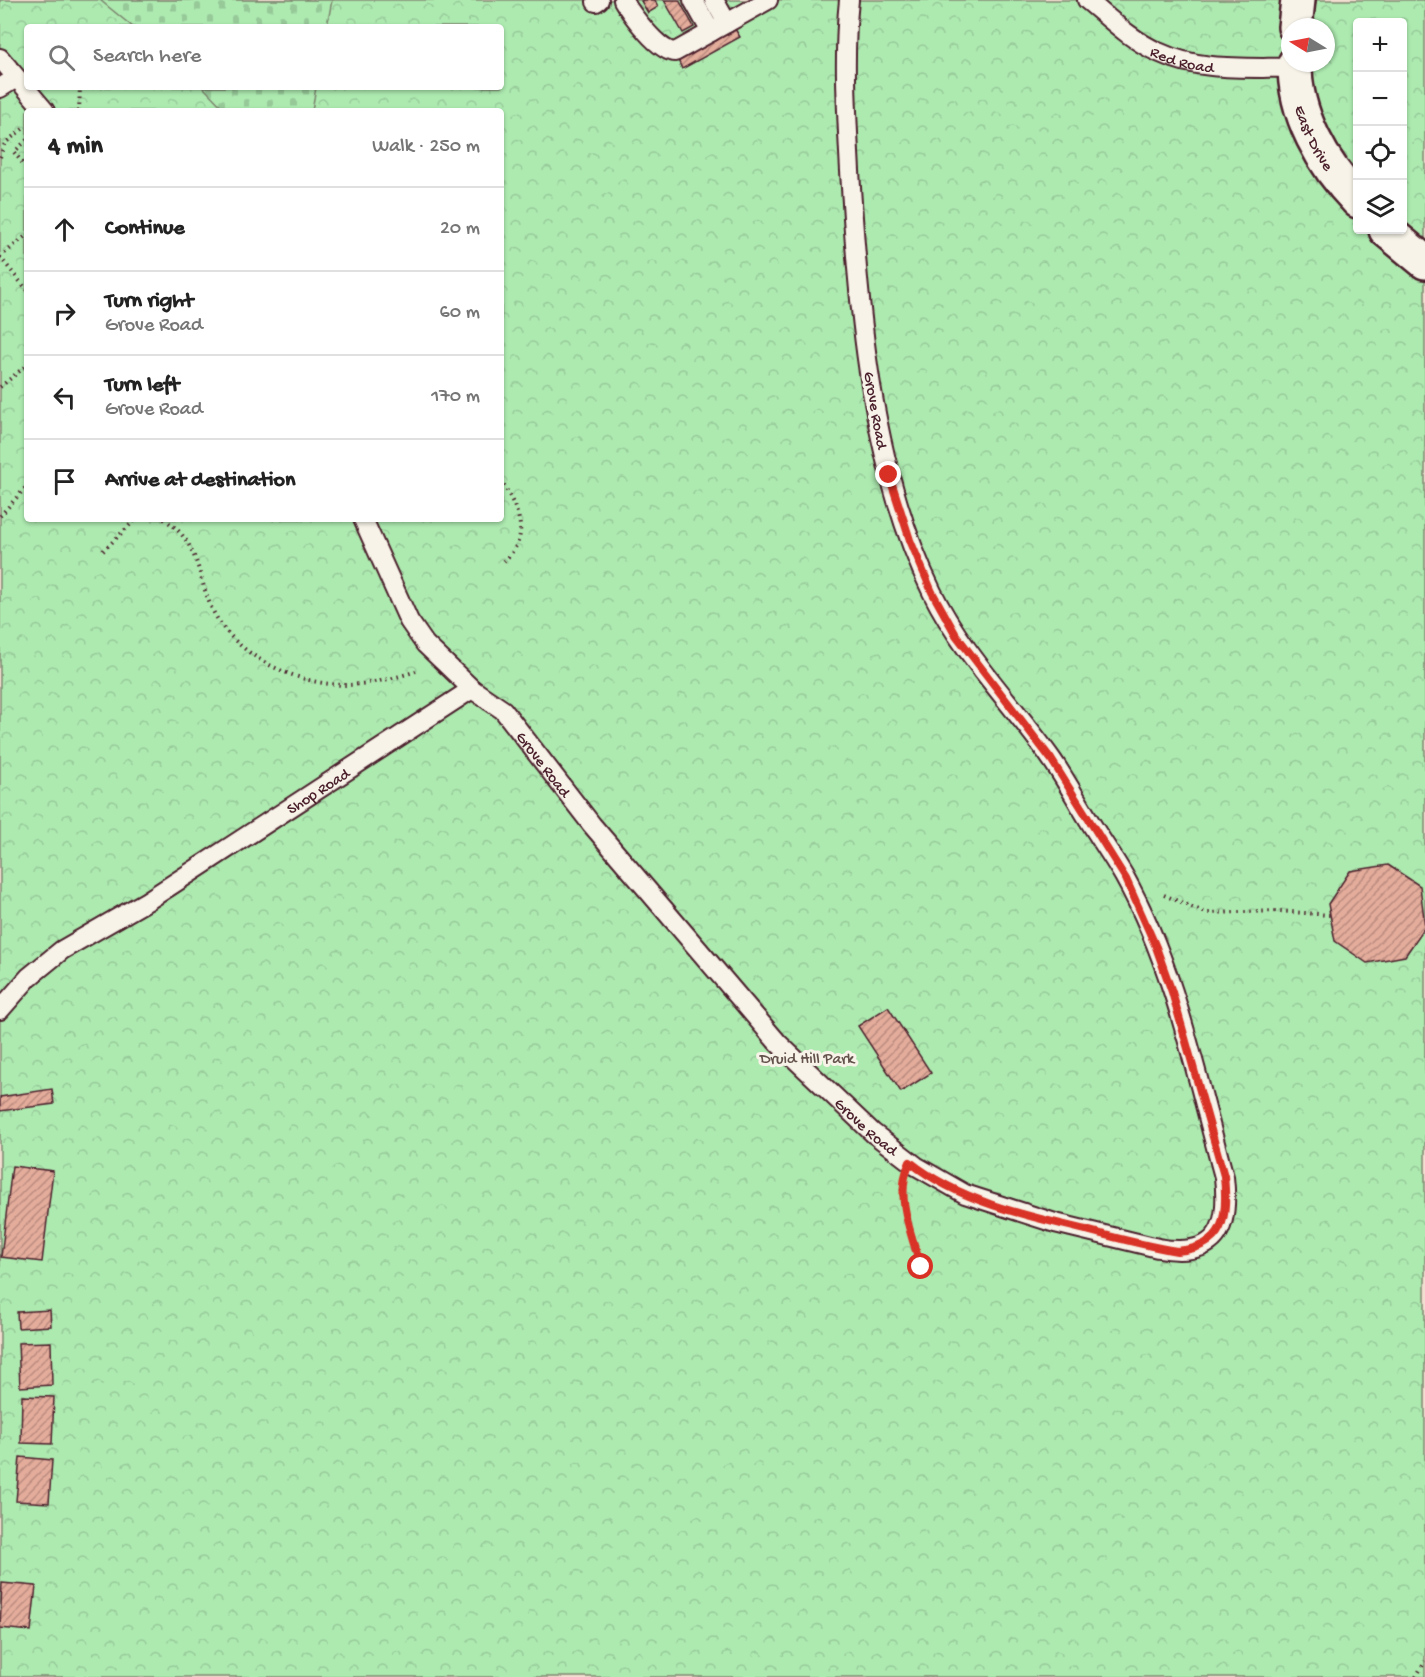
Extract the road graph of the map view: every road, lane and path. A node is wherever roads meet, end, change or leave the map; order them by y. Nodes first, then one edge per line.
1 (623, 0) edge
2 (693, 0) edge
3 (714, 0) edge
4 (768, 0) edge
5 (849, 0) edge
6 (1087, 0) edge
7 (1298, 0) edge
8 (1296, 18) edge
9 (727, 23) junction
10 (711, 32) junction
11 (0, 58) edge
12 (1281, 66) edge
13 (1296, 72) edge
14 (16, 78) junction
15 (24, 87) edge
16 (0, 88) edge
17 (27, 90) edge
18 (80, 90) edge
19 (42, 108) edge
20 (79, 108) edge
21 (24, 128) edge
22 (24, 143) edge
23 (0, 156) edge
24 (24, 165) edge
25 (1353, 195) edge
26 (1391, 234) edge
27 (24, 237) edge
28 (0, 257) edge
29 (1425, 262) edge
30 (24, 286) edge
31 (24, 367) edge
32 (0, 387) edge
33 (504, 486) edge
34 (24, 489) edge
35 (0, 516) edge
36 (133, 522) edge
37 (168, 522) edge
38 (364, 522) edge
39 (103, 551) dead end
40 (504, 561) dead end
41 (442, 661) junction
42 (472, 689) junction
43 (1126, 879) junction
44 (1330, 915) dead end
45 (0, 1010) edge
46 (910, 1162) junction
47 (921, 1267) dead end
48 (1425, 1661) edge
49 (1416, 1677) edge

1 - 10 lane
2 - 10 lane
3 - 9 lane
4 - 9 lane
5 - 43 lane, Grove Road
6 - 12 lane, Red Road
7 - 8 street
9 - 10 lane
11 - 14 lane
13 - 25 street, East Drive
14 - 15 lane
14 - 16 lane
17 - 19 lane
18 - 20 path
21 - 23 path
22 - 24 path
26 - 29 street
27 - 28 path
28 - 30 path
31 - 32 path
33 - 40 path
34 - 35 path
36 - 39 path
37 - 41 path
38 - 41 lane
41 - 42 lane
42 - 45 lane, Shop Road
42 - 46 lane, Grove Road
43 - 44 path
43 - 46 lane, Grove Road
46 - 47 path
48 - 49 path

